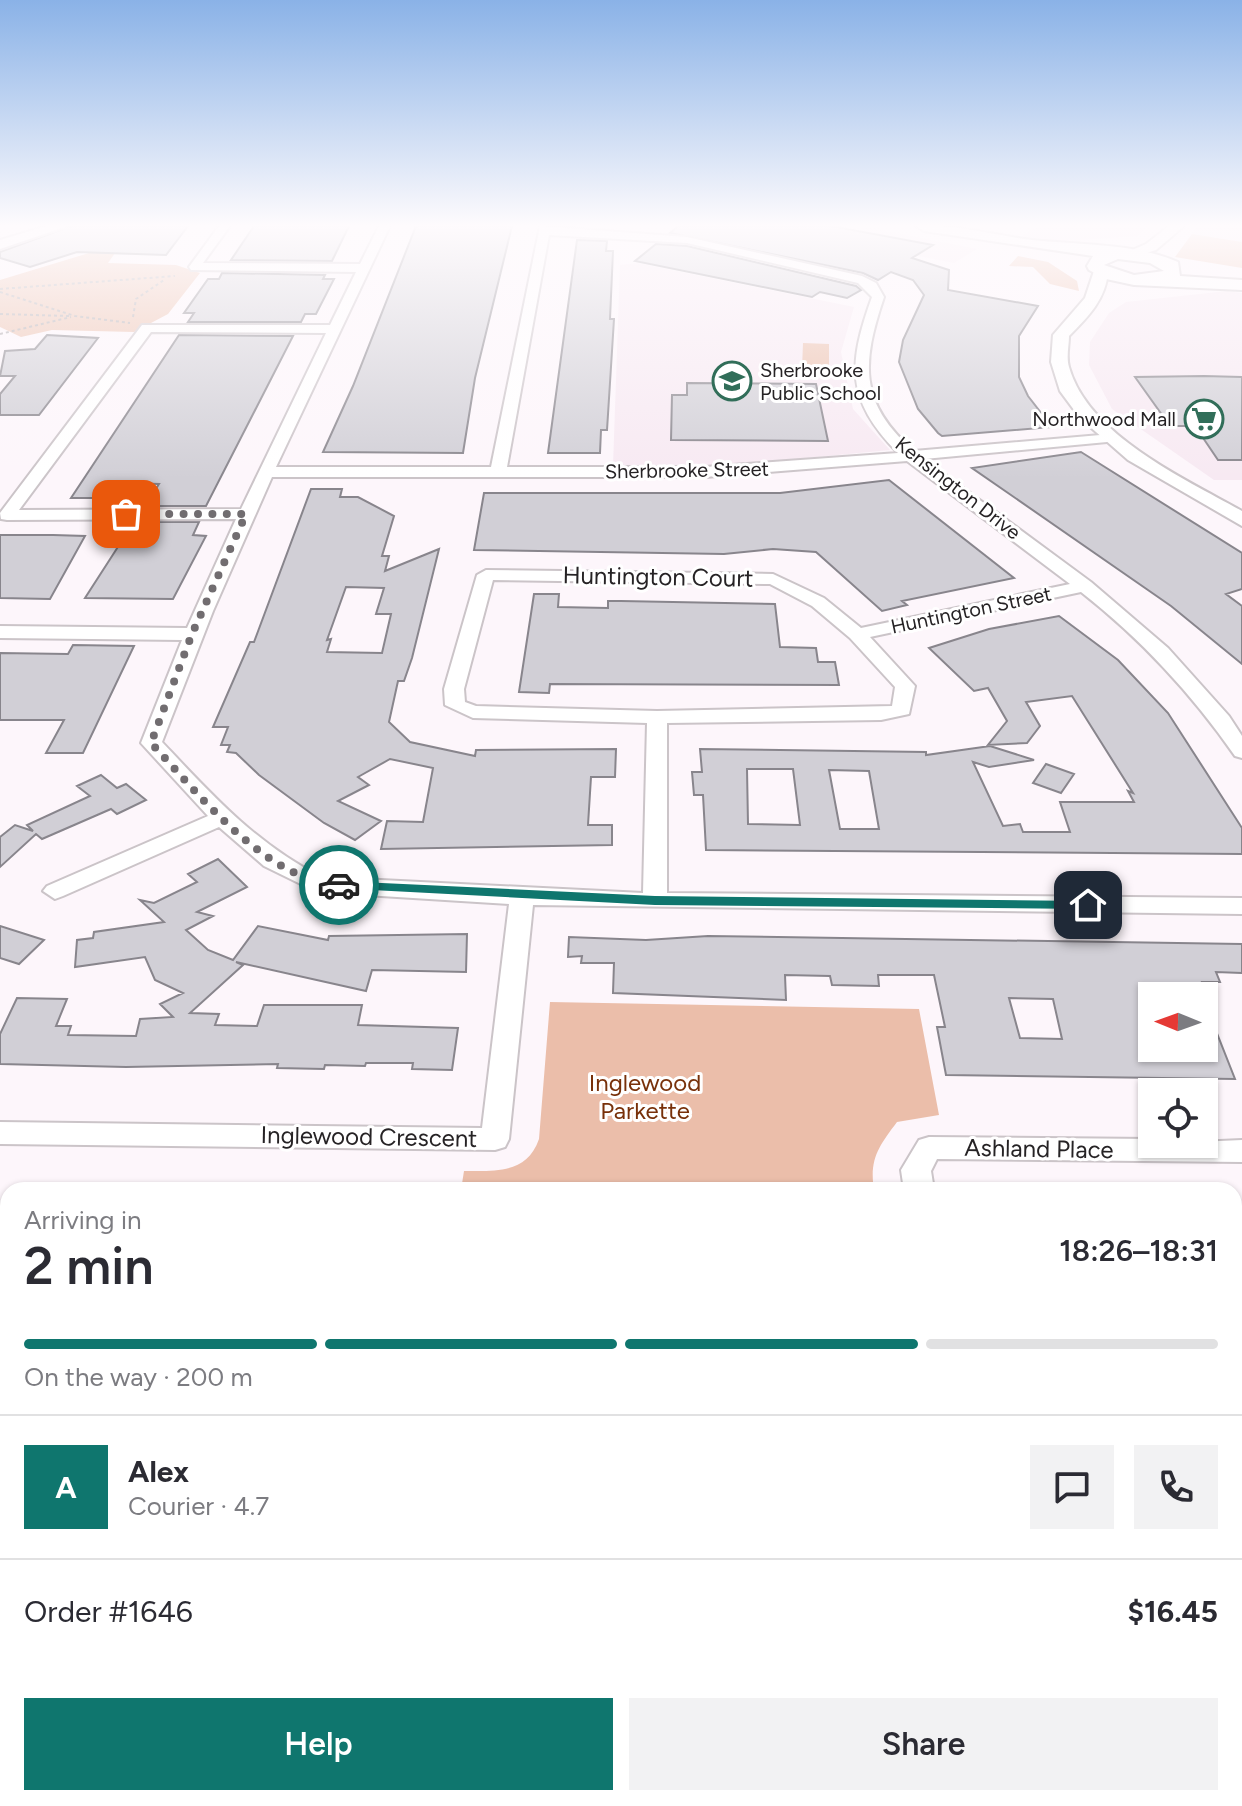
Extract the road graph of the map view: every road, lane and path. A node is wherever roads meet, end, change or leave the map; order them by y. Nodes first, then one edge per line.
1 (58, 310) edge
2 (133, 310) edge
3 (344, 310) edge
4 (529, 310) edge
5 (873, 310) edge
6 (1085, 310) edge
7 (0, 314) edge
8 (75, 316) junction
9 (335, 329) junction
10 (0, 334) edge
11 (1107, 437) junction
12 (912, 456) junction
13 (498, 471) junction
14 (265, 472) junction
15 (246, 514) junction
16 (1242, 520) edge
17 (1085, 586) junction
18 (0, 632) edge
19 (192, 634) junction
20 (857, 634) junction
21 (657, 717) junction
22 (1242, 752) edge
23 (222, 818) junction
24 (55, 891) dead end
25 (522, 897) junction
26 (655, 901) junction
27 (1242, 906) edge
28 (0, 1133) edge
29 (1242, 1151) edge
30 (918, 1182) edge

1 - 8 path
2 - 8 path
3 - 9 street
4 - 13 street
5 - 12 street, Kensington Drive
6 - 11 street
7 - 8 path
8 - 10 path
9 - 14 street
9 - 15 street
11 - 12 street, Sherbrooke Street
11 - 16 street
12 - 13 street, Sherbrooke Street
12 - 17 street, Kensington Drive
13 - 14 street, Sherbrooke Street
14 - 15 street
15 - 19 street
17 - 20 street, Huntington Street
17 - 22 street, Kensington Drive
18 - 19 street
19 - 23 street
20 - 21 street, Huntington Court
20 - 21 street, Huntington Court
21 - 26 street
23 - 24 street
23 - 25 street
25 - 26 street
25 - 28 street, Inglewood Crescent
26 - 27 street
29 - 30 street, Ashland Place

